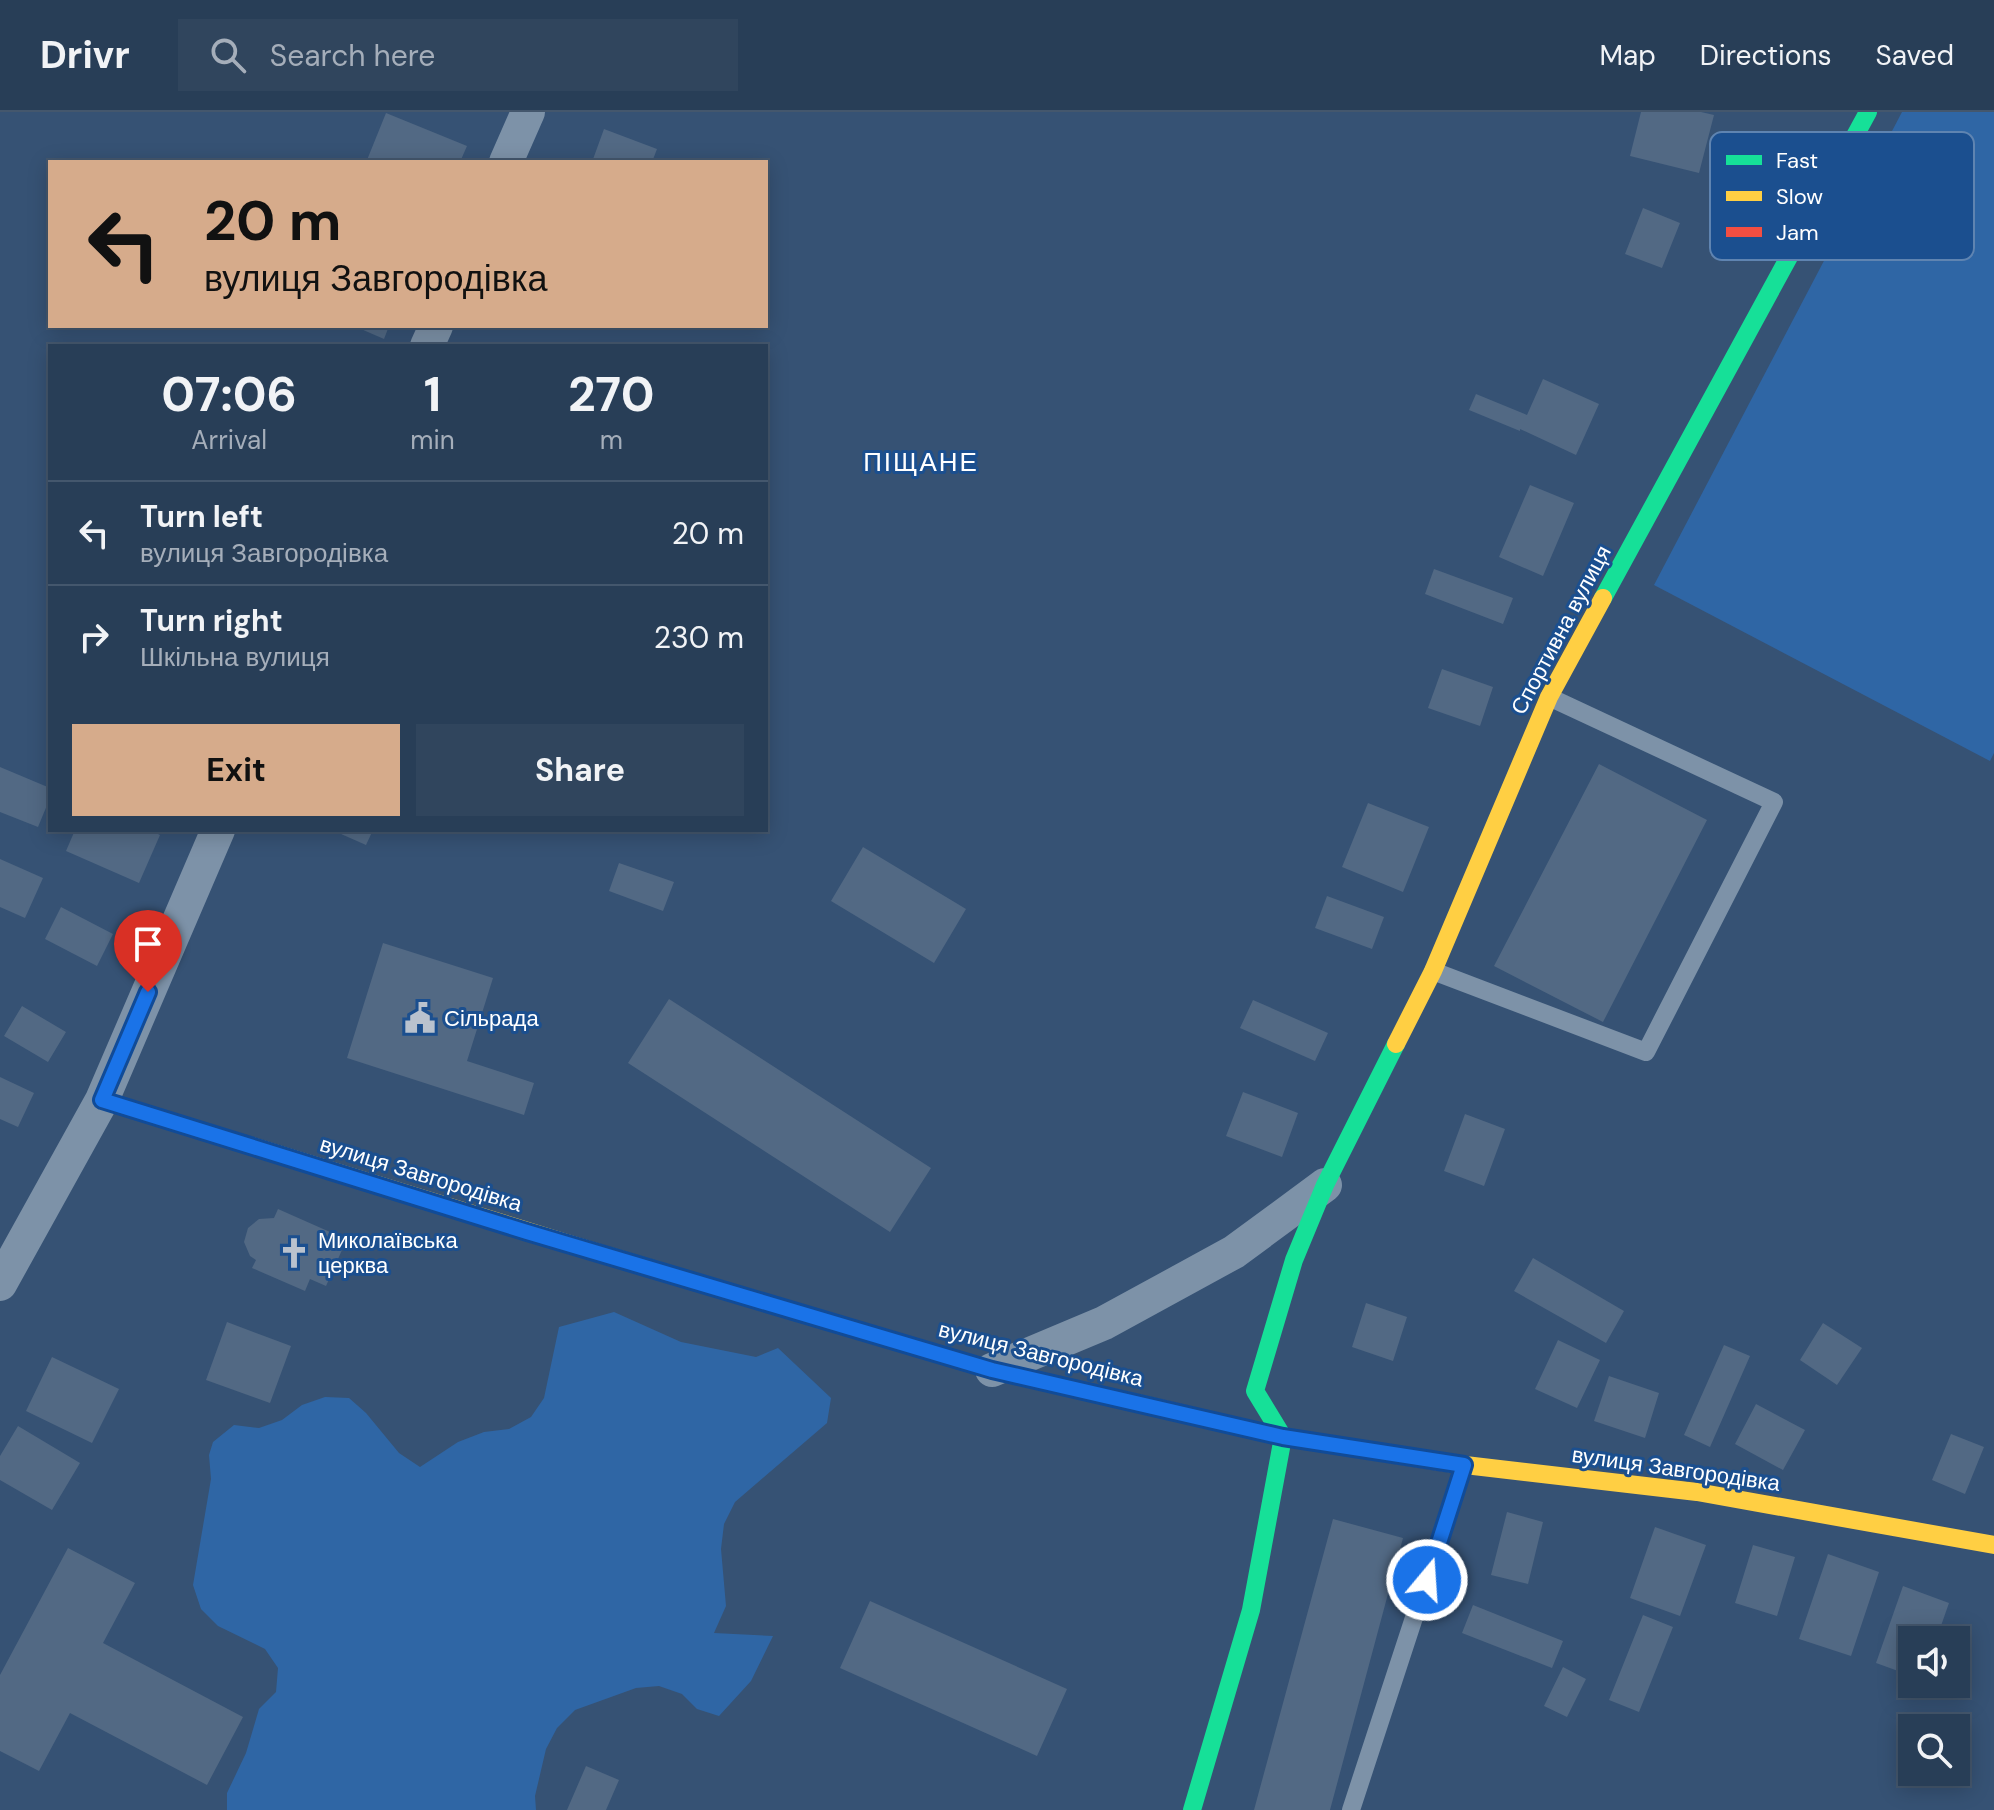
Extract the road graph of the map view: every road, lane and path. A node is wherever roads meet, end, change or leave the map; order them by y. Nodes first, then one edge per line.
1 (528, 112) edge
2 (1868, 112) edge
3 (1857, 132) edge
4 (507, 160) edge
5 (1787, 260) edge
6 (1549, 697) junction
7 (217, 832) edge
8 (1433, 971) junction
9 (102, 1100) junction
10 (1325, 1185) junction
11 (0, 1284) edge
12 (992, 1370) junction
13 (1283, 1437) junction
14 (1464, 1465) junction
15 (1994, 1545) edge
16 (1192, 1810) edge
17 (1351, 1810) edge

1 - 4 street
2 - 3 street, Спортивна вулиця
5 - 6 street, Спортивна вулиця
6 - 8 street, Спортивна вулиця
6 - 8 lane
7 - 9 street
8 - 10 street, Спортивна вулиця
9 - 11 street
9 - 12 street, вулиця Завгородівка
10 - 12 street
10 - 13 street, Спортивна вулиця
12 - 13 street, вулиця Завгородівка
13 - 14 street, вулиця Завгородівка
13 - 16 street
14 - 15 street, вулиця Завгородівка
14 - 17 lane

